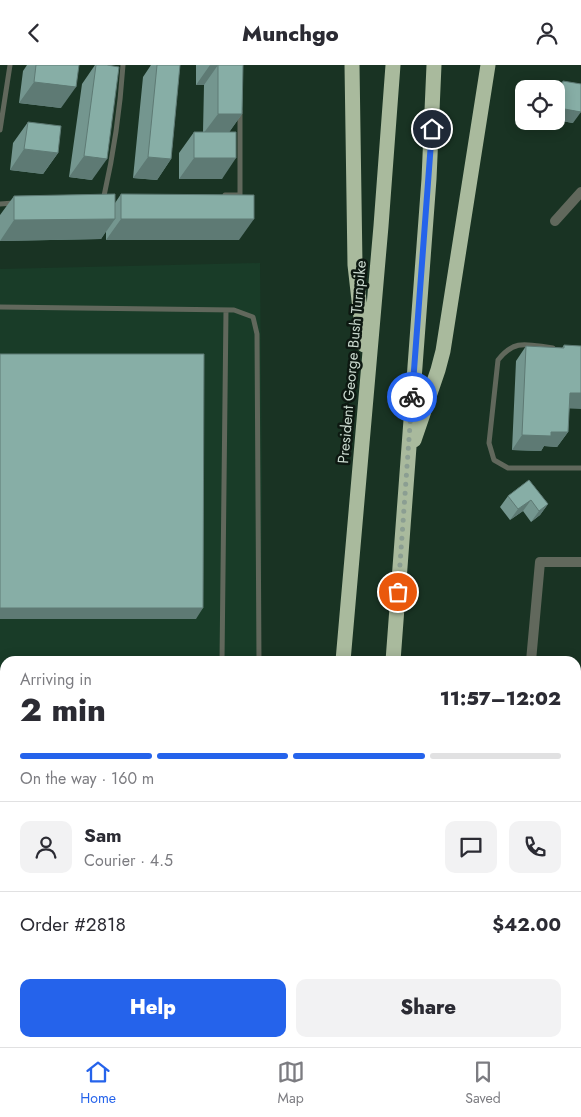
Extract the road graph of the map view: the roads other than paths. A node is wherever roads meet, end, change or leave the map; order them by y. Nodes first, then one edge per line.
1 (10, 65) edge
2 (123, 65) edge
3 (352, 65) edge
4 (393, 65) edge
5 (434, 65) edge
6 (488, 65) edge
7 (240, 105) edge
8 (1, 118) edge
9 (0, 130) edge
10 (581, 192) edge
11 (220, 195) edge
12 (104, 196) junction
13 (114, 196) edge
14 (94, 197) edge
15 (19, 202) edge
16 (0, 204) edge
17 (555, 221) dead end
18 (0, 307) edge
19 (226, 310) junction
20 (564, 349) edge
21 (368, 382) junction
22 (581, 468) edge
23 (407, 470) junction
24 (581, 562) edge
25 (222, 656) edge
26 (259, 656) edge
27 (343, 656) edge
28 (393, 656) edge
29 (531, 656) edge

1 - 8 lane
2 - 12 lane
3 - 21 highway
4 - 21 highway, President George Bush Turnpike
5 - 23 highway
6 - 23 highway
7 - 11 lane
8 - 9 lane
10 - 17 street
12 - 13 lane
12 - 14 lane
15 - 16 lane
18 - 19 lane
19 - 25 lane
19 - 26 lane
20 - 22 lane
21 - 27 highway, President George Bush Turnpike
23 - 28 highway
24 - 29 street

